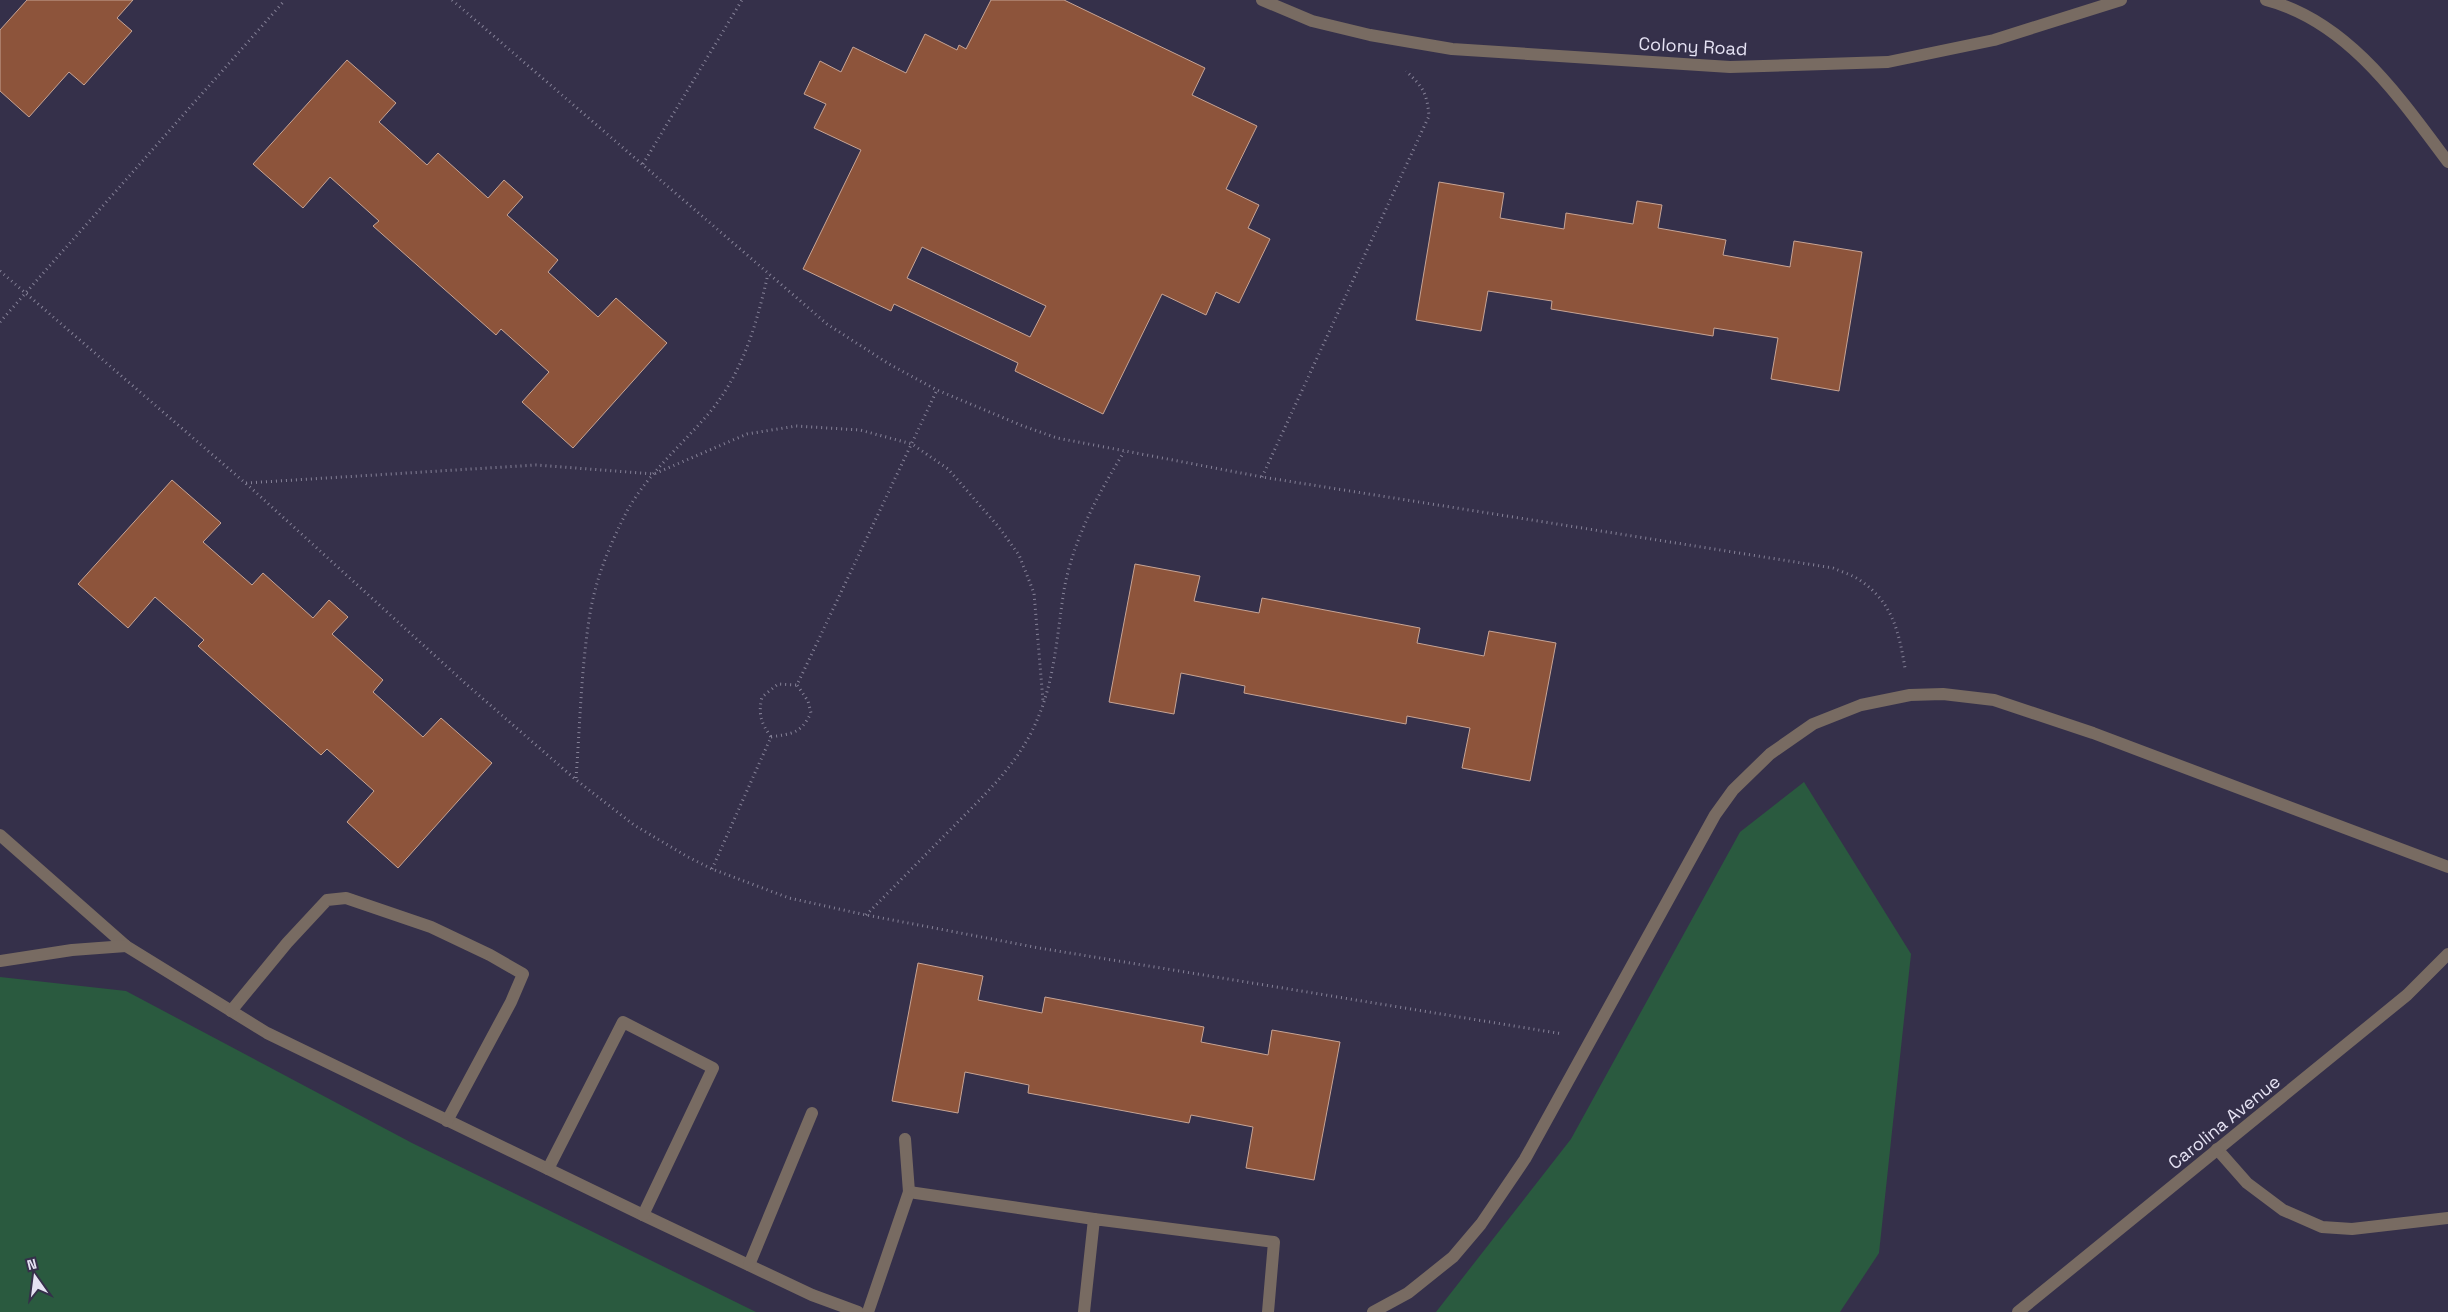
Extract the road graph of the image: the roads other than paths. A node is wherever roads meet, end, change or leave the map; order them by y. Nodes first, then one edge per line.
1 (1262, 0) edge
2 (2121, 0) edge
3 (2266, 0) edge
4 (2448, 162) edge
5 (0, 835) edge
6 (2448, 867) edge
7 (126, 946) junction
8 (2448, 954) edge
9 (0, 961) edge
10 (231, 1011) junction
11 (812, 1113) dead end
12 (447, 1121) junction
13 (905, 1139) dead end
14 (2218, 1149) junction
15 (548, 1169) junction
16 (908, 1192) junction
17 (643, 1215) junction
18 (2448, 1218) edge
19 (1094, 1219) junction
20 (749, 1265) junction
21 (858, 1312) edge
22 (868, 1312) edge
23 (1084, 1312) edge
24 (1268, 1312) edge
25 (1374, 1312) edge
26 (2018, 1312) edge

1 - 2 street, Colony Road
3 - 4 street
5 - 7 street
6 - 25 street
7 - 9 street
7 - 10 street
8 - 14 street, Carolina Avenue
10 - 12 street
10 - 12 street
11 - 20 street
12 - 15 street
13 - 16 street
14 - 18 street
14 - 26 street, Carolina Avenue
15 - 17 street
15 - 17 street
16 - 19 street
16 - 22 street
17 - 20 street
19 - 23 street
19 - 24 street
20 - 21 street

